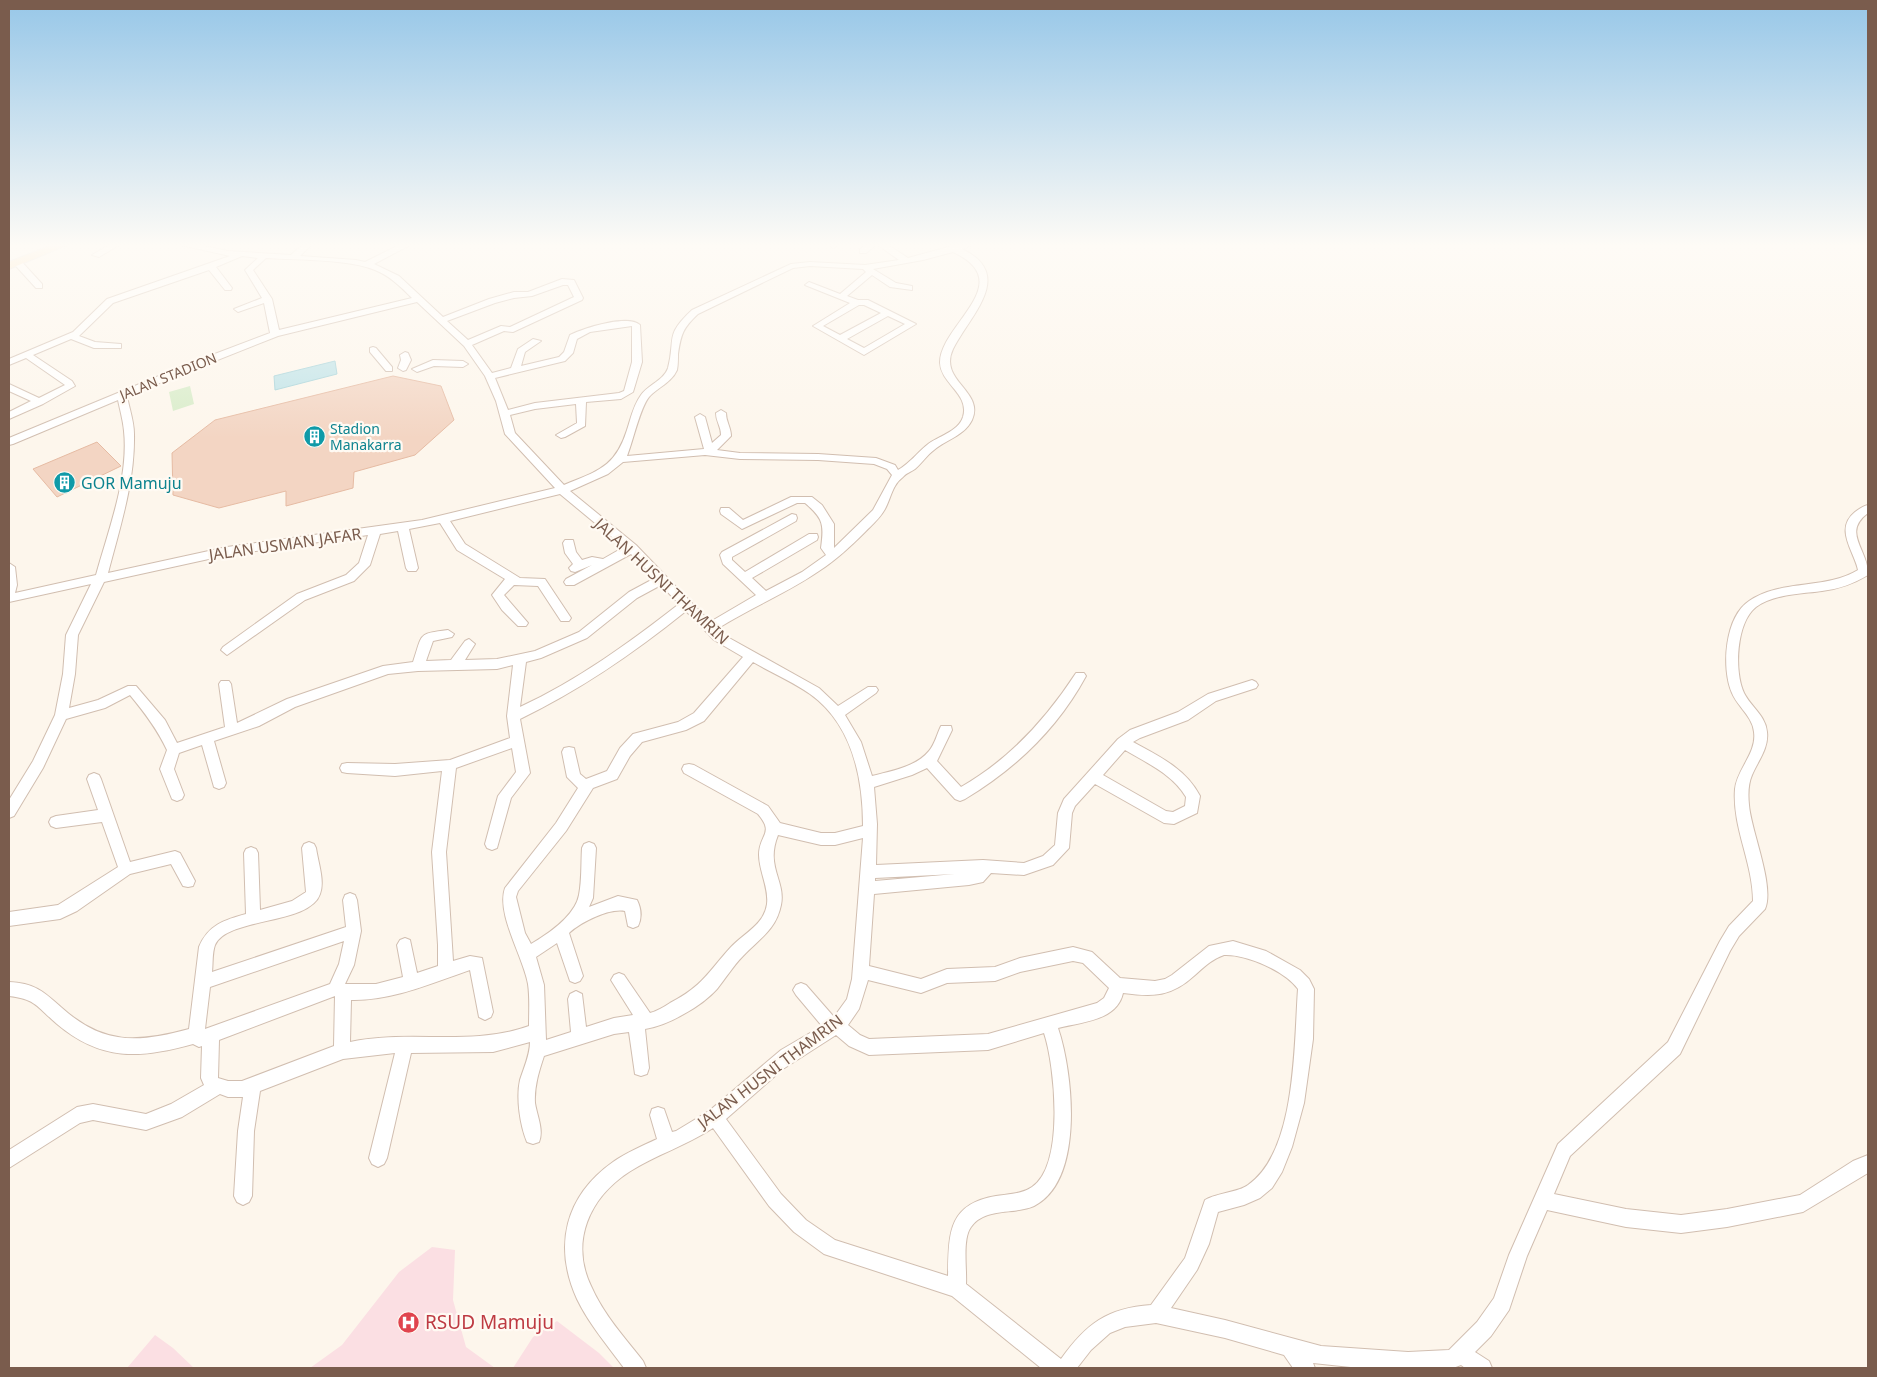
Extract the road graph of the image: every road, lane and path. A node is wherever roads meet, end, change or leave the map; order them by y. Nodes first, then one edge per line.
1 (102, 309) edge
2 (271, 309) edge
3 (376, 309) edge
4 (430, 309) edge
5 (470, 309) edge
6 (556, 309) edge
7 (701, 309) edge
8 (846, 309) edge
9 (879, 309) edge
10 (973, 309) edge
11 (886, 313) junction
12 (442, 320) junction
13 (275, 334) junction
14 (70, 336) junction
15 (842, 338) junction
16 (536, 341) dead end
17 (467, 344) junction
18 (118, 346) dead end
19 (374, 350) dead end
20 (405, 356) dead end
21 (30, 358) junction
22 (9, 362) edge
23 (463, 364) dead end
24 (403, 368) dead end
25 (389, 369) dead end
26 (418, 369) dead end
27 (515, 370) junction
28 (9, 372) edge
29 (490, 376) junction
30 (9, 387) edge
31 (122, 394) junction
32 (581, 400) junction
33 (40, 402) junction
34 (504, 414) junction
35 (9, 416) edge
36 (700, 417) dead end
37 (561, 435) dead end
38 (705, 435) junction
39 (9, 442) edge
40 (710, 452) junction
41 (620, 459) junction
42 (898, 475) junction
43 (562, 490) junction
44 (1868, 508) edge
45 (725, 511) dead end
46 (792, 518) dead end
47 (443, 519) junction
48 (403, 527) junction
49 (375, 532) junction
50 (813, 536) dead end
51 (569, 543) dead end
52 (632, 548) junction
53 (833, 555) junction
54 (603, 564) junction
55 (9, 567) edge
56 (412, 568) dead end
57 (101, 576) junction
58 (745, 577) junction
59 (512, 579) junction
60 (663, 579) junction
61 (570, 582) dead end
62 (9, 593) edge
63 (764, 596) junction
64 (9, 598) edge
65 (686, 604) junction
66 (565, 618) dead end
67 (522, 622) dead end
68 (709, 628) junction
69 (448, 634) dead end
70 (469, 644) dead end
71 (227, 650) dead end
72 (751, 656) junction
73 (520, 660) junction
74 (456, 665) junction
75 (418, 666) junction
76 (1080, 676) dead end
77 (225, 684) dead end
78 (1252, 685) dead end
79 (872, 690) dead end
80 (839, 712) junction
81 (61, 715) junction
82 (513, 716) junction
83 (232, 730) junction
84 (946, 730) dead end
85 (207, 738) junction
86 (516, 741) junction
87 (1123, 743) junction
88 (174, 749) junction
89 (568, 752) dead end
90 (928, 760) junction
91 (450, 765) junction
92 (347, 768) dead end
93 (689, 769) dead end
94 (1094, 776) junction
95 (94, 779) dead end
96 (219, 783) dead end
97 (867, 783) junction
98 (585, 786) junction
99 (177, 795) dead end
100 (10, 809) edge
101 (107, 815) junction
102 (56, 822) dead end
103 (774, 828) junction
104 (870, 830) junction
105 (492, 844) dead end
106 (309, 848) dead end
107 (589, 848) dead end
108 (252, 853) dead end
109 (126, 870) junction
110 (869, 880) junction
111 (188, 881) dead end
112 (350, 900) dead end
113 (9, 918) edge
114 (253, 918) junction
115 (574, 919) junction
116 (633, 921) dead end
117 (354, 931) junction
118 (561, 931) junction
119 (405, 945) dead end
120 (528, 954) junction
121 (862, 971) junction
122 (445, 972) junction
123 (575, 976) dead end
124 (619, 980) dead end
125 (204, 982) junction
126 (410, 982) junction
127 (1117, 985) junction
128 (9, 989) edge
129 (339, 990) junction
130 (801, 990) dead end
131 (576, 999) dead end
132 (485, 1012) dead end
133 (641, 1022) junction
134 (1049, 1024) junction
135 (835, 1025) junction
136 (536, 1032) junction
137 (204, 1035) junction
138 (579, 1037) junction
139 (405, 1046) junction
140 (538, 1050) junction
141 (342, 1051) junction
142 (641, 1068) dead end
143 (218, 1086) junction
144 (253, 1086) junction
145 (658, 1115) dead end
146 (715, 1117) junction
147 (533, 1136) dead end
148 (666, 1142) junction
149 (378, 1158) dead end
150 (9, 1160) edge
151 (1868, 1164) edge
152 (243, 1196) dead end
153 (1543, 1200) junction
154 (956, 1288) junction
155 (1156, 1314) junction
156 (1291, 1349) junction
157 (1452, 1361) edge
158 (636, 1368) edge
159 (1056, 1368) edge
160 (1066, 1368) edge
161 (1305, 1368) edge
162 (1482, 1368) edge

1 - 14 street
2 - 13 street
3 - 13 street, JALAN STADION
4 - 12 street, JALAN HUSNI THAMRIN
5 - 12 street
6 - 17 street
7 - 41 street
8 - 15 street
9 - 11 street
10 - 42 street
11 - 15 street
11 - 15 street
12 - 17 street, JALAN HUSNI THAMRIN
13 - 31 street, JALAN STADION
14 - 18 street
14 - 21 street
16 - 27 street
17 - 29 street, JALAN HUSNI THAMRIN
19 - 25 street
20 - 24 street
21 - 22 street
21 - 28 street
21 - 33 street
23 - 26 street
27 - 29 street
27 - 32 street
29 - 34 street, JALAN HUSNI THAMRIN
30 - 33 street
31 - 39 street, JALAN STADION
31 - 57 street
32 - 34 street
32 - 37 street
33 - 35 street
34 - 43 street, JALAN HUSNI THAMRIN
36 - 38 street
38 - 40 street
38 - 40 street
40 - 41 street
40 - 42 street
41 - 43 street, JALAN USMAN JAFAR
42 - 53 street
43 - 47 street, JALAN USMAN JAFAR
43 - 52 street, JALAN HUSNI THAMRIN
44 - 153 street
45 - 53 street
46 - 58 street
47 - 48 street, JALAN USMAN JAFAR
47 - 59 street
48 - 49 street, JALAN USMAN JAFAR
48 - 56 street
49 - 57 street, JALAN USMAN JAFAR
49 - 71 street
50 - 58 street
51 - 54 street
52 - 54 street
52 - 60 street, JALAN HUSNI THAMRIN
53 - 63 street
54 - 61 street
55 - 62 street
57 - 64 street, JALAN USMAN JAFAR
57 - 81 street
58 - 63 street
59 - 66 street
59 - 67 street
60 - 65 street, JALAN HUSNI THAMRIN
60 - 73 street
63 - 68 street
65 - 68 street, JALAN HUSNI THAMRIN
65 - 82 street
68 - 72 street, JALAN HUSNI THAMRIN
69 - 75 street
70 - 74 street
72 - 80 street, JALAN HUSNI THAMRIN
72 - 98 street
73 - 74 street
73 - 82 street
74 - 75 street
75 - 83 street
76 - 90 street
77 - 83 street
78 - 87 street
79 - 80 street
80 - 97 street, JALAN HUSNI THAMRIN
81 - 88 street
81 - 100 street
82 - 86 street
83 - 85 street
84 - 90 street
85 - 88 street
85 - 96 street
86 - 91 street
86 - 105 street
87 - 94 street
87 - 94 street
88 - 99 street
89 - 98 street
90 - 97 street
91 - 92 street
91 - 122 street
93 - 103 street
94 - 110 street
95 - 101 street
97 - 104 street, JALAN HUSNI THAMRIN
98 - 120 street
101 - 102 street
101 - 109 street
103 - 104 street
103 - 133 street
104 - 110 street, JALAN HUSNI THAMRIN
106 - 114 street
107 - 115 street
108 - 114 street
109 - 111 street
109 - 113 street
110 - 121 street, JALAN HUSNI THAMRIN
112 - 117 street
114 - 125 street
115 - 116 street
115 - 118 street
117 - 125 street
117 - 129 street
118 - 120 street
118 - 123 street
119 - 126 street
120 - 136 street
121 - 127 street
121 - 135 street, JALAN HUSNI THAMRIN
122 - 126 street
122 - 132 street
124 - 133 street
125 - 137 street
126 - 129 street
127 - 134 street
127 - 155 street
128 - 137 street
129 - 137 street
129 - 141 street
130 - 135 street
131 - 138 street
133 - 138 street
133 - 142 street
134 - 135 street
134 - 154 street
135 - 146 street, JALAN HUSNI THAMRIN
136 - 139 street
136 - 140 street
137 - 143 street
138 - 140 street
139 - 141 street
139 - 149 street
140 - 147 street
141 - 144 street
143 - 144 street
143 - 150 street
144 - 152 street
145 - 148 street
146 - 148 street, JALAN HUSNI THAMRIN
146 - 154 street
148 - 158 street, JALAN HUSNI THAMRIN
151 - 153 street
153 - 157 street
154 - 159 street
155 - 156 street
155 - 160 street
156 - 157 street
156 - 161 street
157 - 162 street

